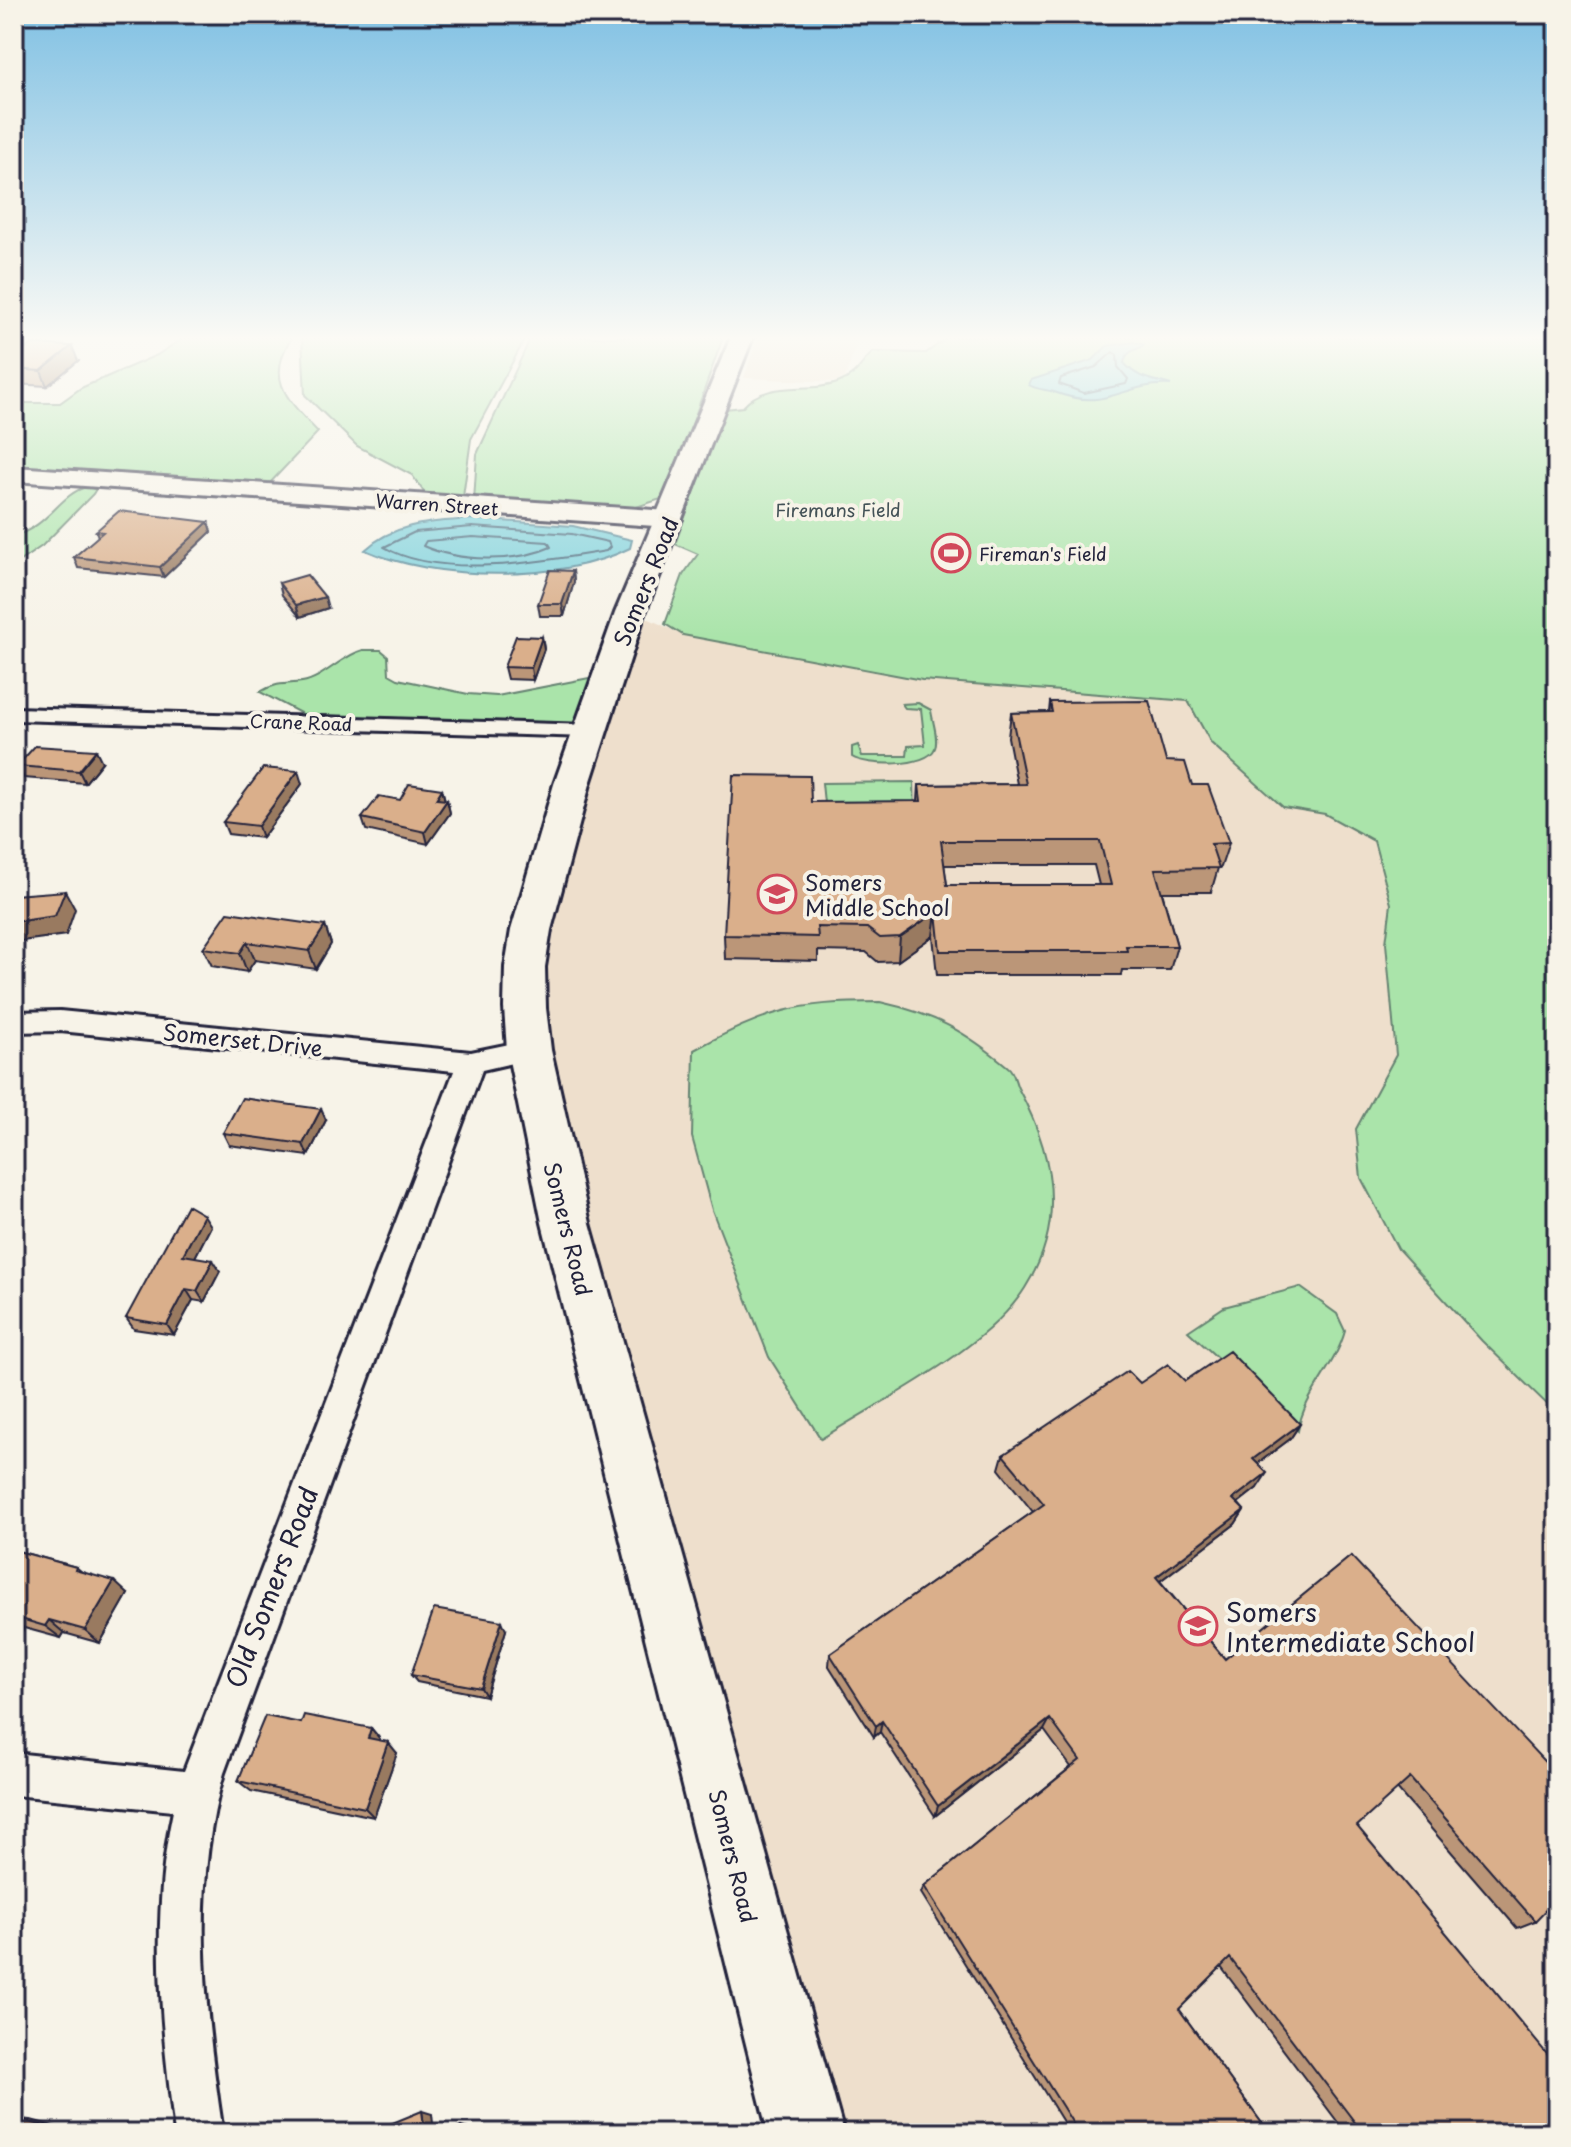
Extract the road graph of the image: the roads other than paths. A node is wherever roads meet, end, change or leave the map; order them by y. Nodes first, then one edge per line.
1 (702, 437) edge
2 (14, 474) edge
3 (669, 519) junction
4 (14, 714) edge
5 (589, 731) junction
6 (14, 1022) edge
7 (529, 1050) junction
8 (471, 1062) junction
9 (14, 1774) edge
10 (198, 1793) junction
11 (199, 2133) edge
12 (806, 2133) edge

1 - 3 main road, Somers Road
2 - 3 street, Warren Street
3 - 5 main road, Somers Road
4 - 5 street, Crane Road
5 - 7 main road, Somers Road
6 - 8 street, Somerset Drive
7 - 8 street, Somerset Drive
7 - 12 main road, Somers Road
8 - 10 street, Old Somers Road
9 - 10 street
10 - 11 street, Old Somers Road

